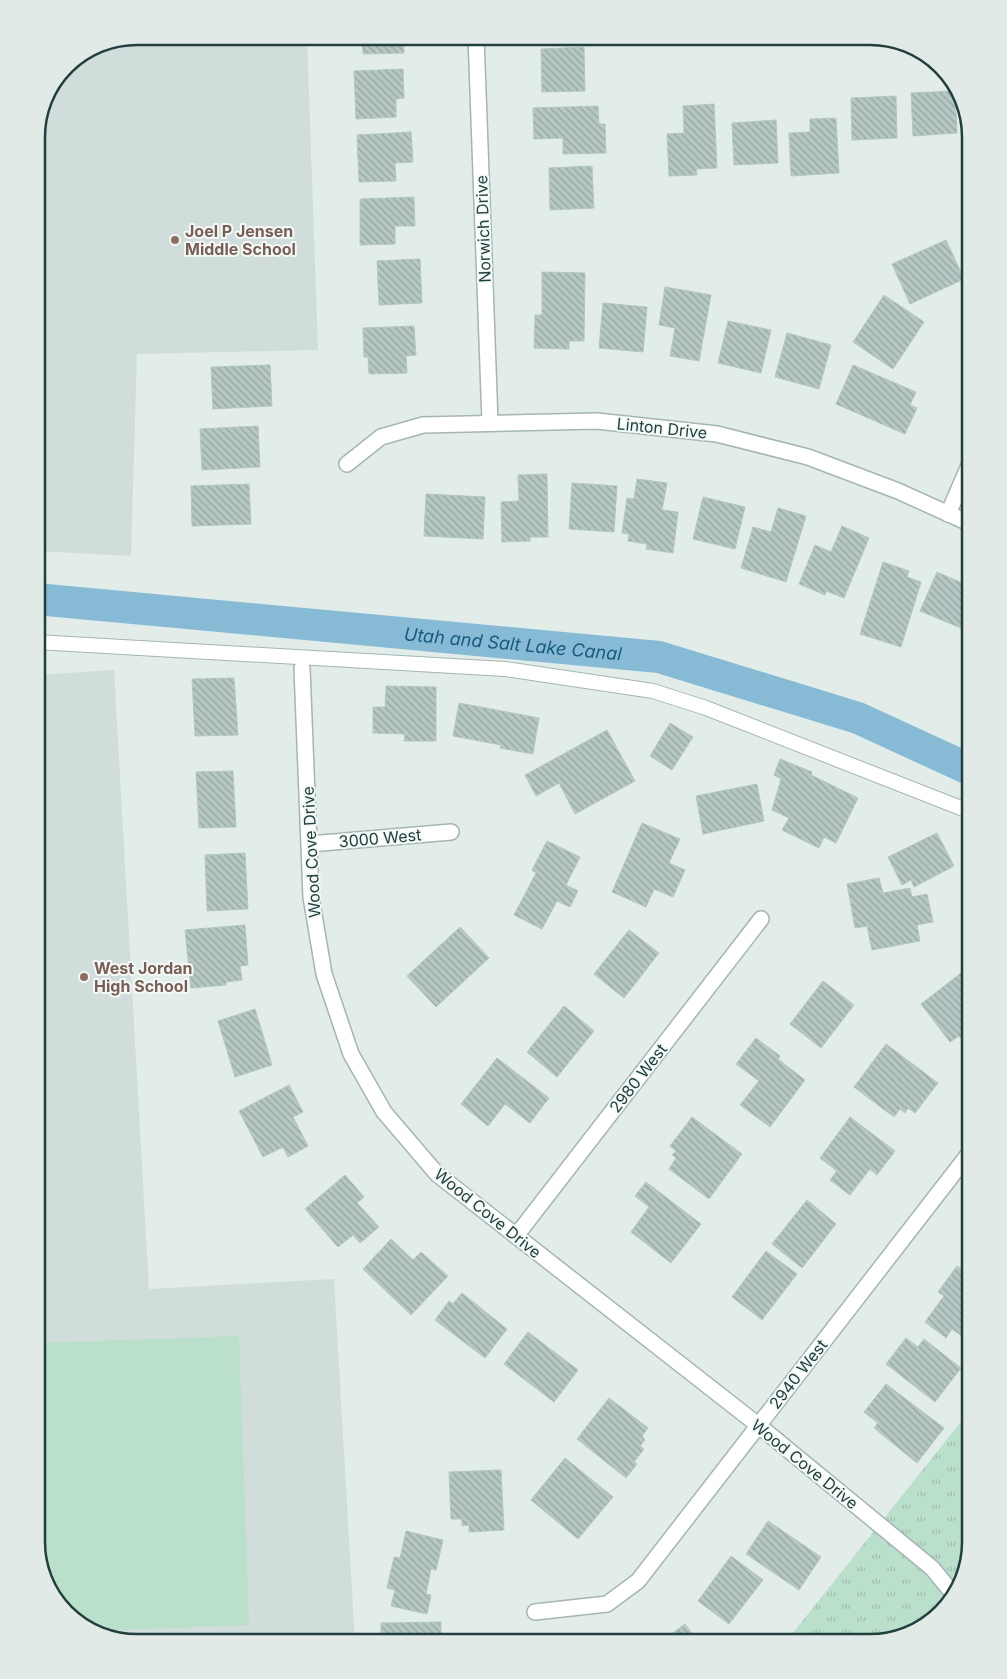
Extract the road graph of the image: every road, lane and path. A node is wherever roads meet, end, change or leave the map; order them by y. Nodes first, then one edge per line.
1 (476, 45) edge
2 (490, 422) junction
3 (347, 464) dead end
4 (962, 482) edge
5 (948, 514) junction
6 (962, 520) edge
7 (45, 643) edge
8 (302, 668) dead end
9 (962, 808) edge
10 (450, 832) dead end
11 (310, 844) junction
12 (761, 919) dead end
13 (962, 1163) edge
14 (516, 1236) junction
15 (758, 1425) junction
16 (949, 1589) edge
17 (535, 1612) dead end

1 - 2 street, Norwich Drive
2 - 3 street, Linton Drive
2 - 5 street, Linton Drive
4 - 5 street
5 - 6 street, Linton Drive
7 - 9 lane
8 - 11 street, Wood Cove Drive
10 - 11 street, 3000 West
11 - 14 street, Wood Cove Drive
12 - 14 street, 2980 West
13 - 15 street, 2940 West
14 - 15 street, Wood Cove Drive
15 - 16 street, Wood Cove Drive
15 - 17 street, 2940 West

